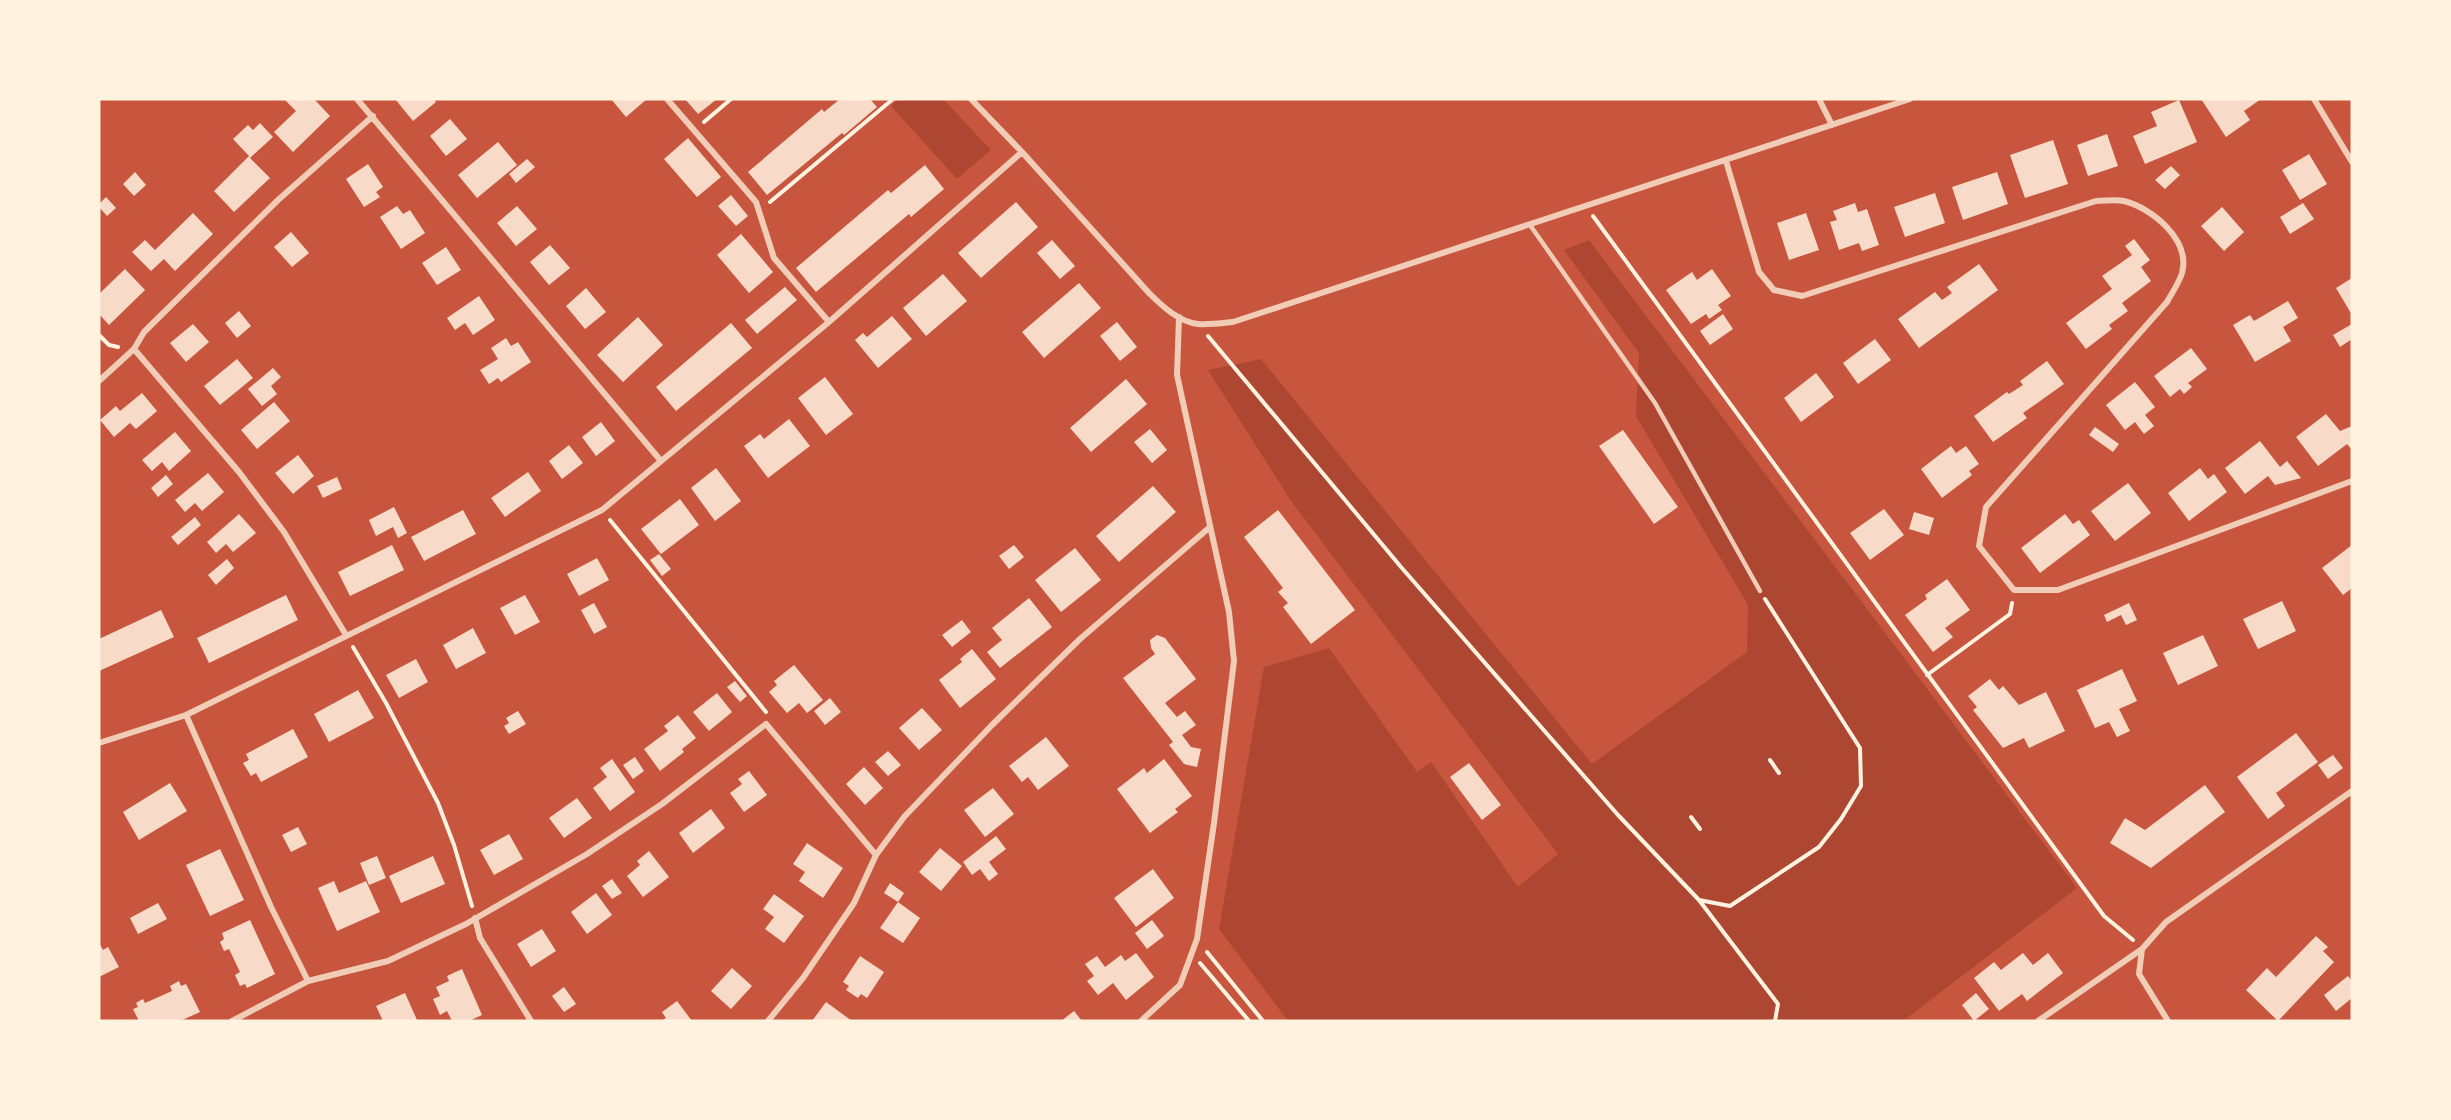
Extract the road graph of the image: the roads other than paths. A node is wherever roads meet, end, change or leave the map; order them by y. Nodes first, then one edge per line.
1 (357, 99) edge
2 (667, 99) edge
3 (971, 99) edge
4 (1819, 99) edge
5 (1910, 99) edge
6 (2314, 99) edge
7 (373, 116) junction
8 (1832, 125) junction
9 (1022, 152) junction
10 (1726, 161) junction
11 (2352, 162) edge
12 (1530, 225) junction
13 (1179, 317) junction
14 (829, 321) junction
15 (134, 349) junction
16 (99, 381) edge
17 (661, 461) junction
18 (2352, 481) edge
19 (1210, 527) junction
20 (1760, 591) road end
21 (346, 635) junction
22 (186, 715) junction
23 (99, 743) edge
24 (2352, 791) edge
25 (876, 855) junction
26 (475, 918) junction
27 (2142, 949) junction
28 (308, 981) junction
29 (232, 1021) edge
30 (531, 1021) edge
31 (768, 1021) edge
32 (1141, 1021) edge
33 (2038, 1021) edge
34 (2168, 1021) edge

1 - 7 street
2 - 14 street
3 - 9 street
4 - 8 street
5 - 8 street
6 - 11 street
7 - 15 street
7 - 17 street
8 - 10 street
9 - 13 street
9 - 14 street
10 - 12 street
10 - 18 street
12 - 13 street
12 - 20 lane
13 - 19 street
14 - 17 street
15 - 16 street
15 - 21 street
17 - 21 street
19 - 25 street
19 - 32 street
21 - 22 street
22 - 23 street
22 - 28 street
24 - 27 street
25 - 26 street
25 - 31 street
26 - 28 street
26 - 30 street
27 - 33 street
27 - 34 street
28 - 29 street

